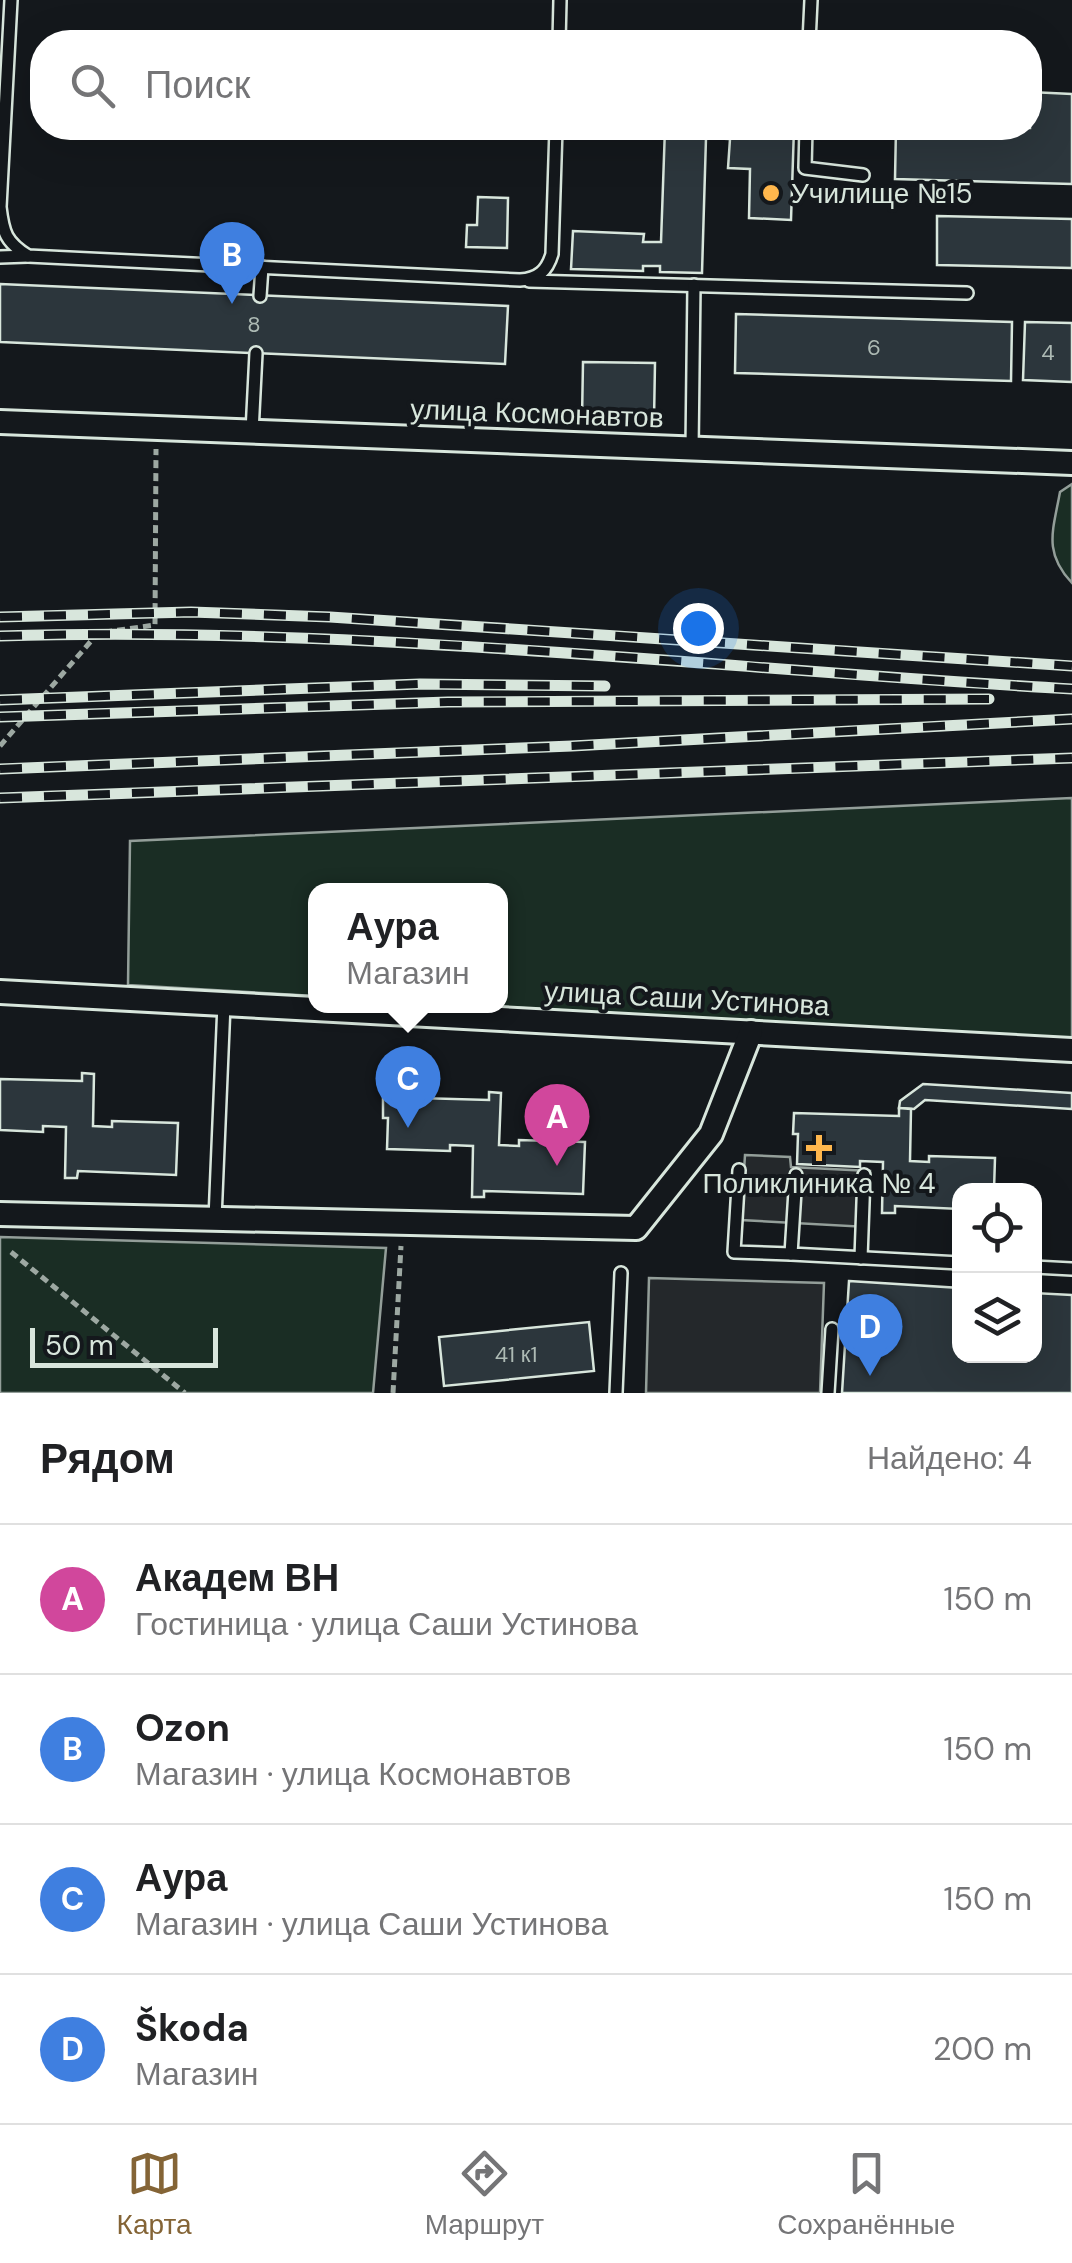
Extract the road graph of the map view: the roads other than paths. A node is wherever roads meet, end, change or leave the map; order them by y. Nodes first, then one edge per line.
1 (11, 0) edge
2 (560, 0) edge
3 (811, 0) edge
4 (559, 30) edge
5 (810, 30) edge
6 (556, 140) edge
7 (806, 140) edge
8 (864, 174) dead end
9 (28, 256) junction
10 (0, 258) edge
11 (262, 268) junction
12 (520, 280) junction
13 (694, 285) junction
14 (967, 293) dead end
15 (260, 296) dead end
16 (256, 353) dead end
17 (0, 422) edge
18 (252, 432) junction
19 (692, 449) junction
20 (1072, 463) edge
21 (0, 992) edge
22 (224, 1004) junction
23 (308, 1008) edge
24 (394, 1013) edge
25 (752, 1032) junction
26 (1072, 1050) edge
27 (739, 1170) dead end
28 (796, 1175) dead end
29 (864, 1176) dead end
30 (0, 1214) edge
31 (215, 1220) junction
32 (790, 1254) junction
33 (861, 1258) junction
34 (952, 1263) edge
35 (1042, 1267) edge
36 (1072, 1269) edge
37 (621, 1273) dead end
38 (832, 1329) dead end
39 (616, 1393) edge
40 (828, 1393) edge

1 - 9 lane
2 - 4 lane
3 - 5 lane
6 - 12 lane
7 - 8 lane
9 - 10 lane
9 - 11 lane
11 - 12 lane
11 - 15 lane
12 - 13 lane
13 - 14 lane
13 - 19 lane
16 - 18 lane
17 - 18 street, улица Космонавтов
18 - 19 street, улица Космонавтов
19 - 20 street, улица Космонавтов
21 - 22 street, улица Саши Устинова
22 - 23 street, улица Саши Устинова
22 - 31 lane
24 - 25 street, улица Саши Устинова
25 - 26 street, улица Саши Устинова
25 - 31 street
27 - 32 lane
28 - 32 lane
29 - 33 lane
30 - 31 street
32 - 33 lane
33 - 34 lane
35 - 36 lane
37 - 39 lane
38 - 40 lane

